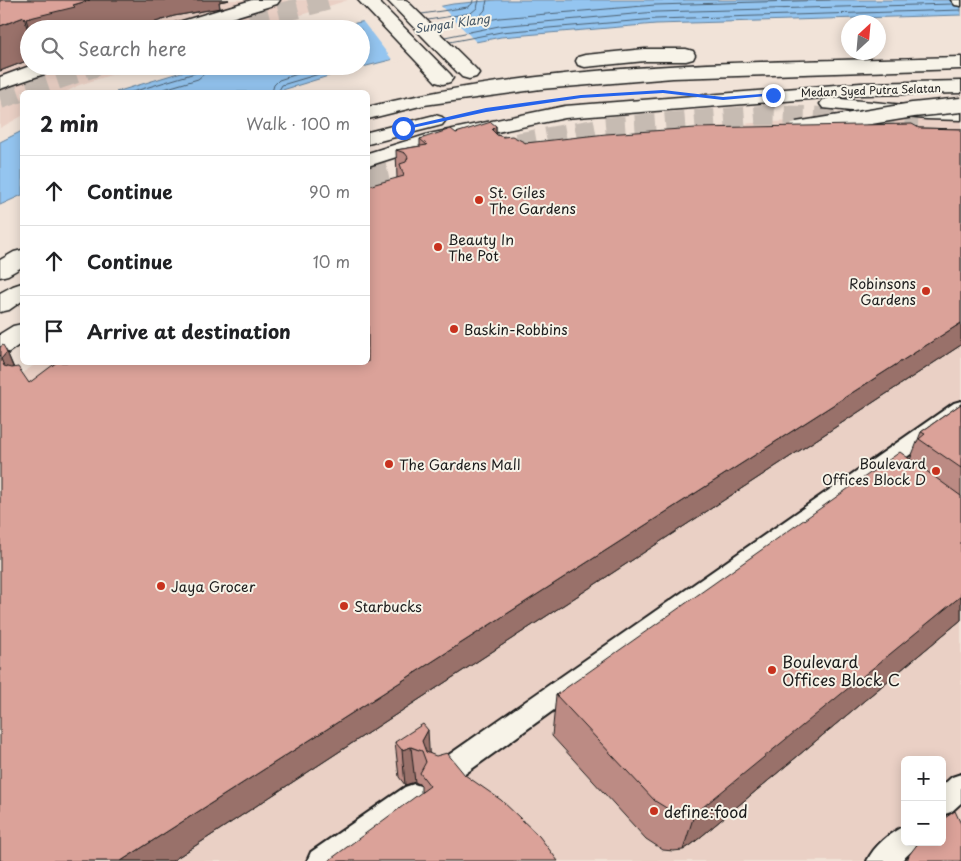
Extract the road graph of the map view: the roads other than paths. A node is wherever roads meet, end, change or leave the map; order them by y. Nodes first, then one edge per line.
1 (271, 0) edge
2 (367, 0) edge
3 (396, 0) edge
4 (418, 0) edge
5 (205, 20) edge
6 (961, 63) edge
7 (864, 67) junction
8 (483, 71) junction
9 (23, 75) edge
10 (0, 83) edge
11 (541, 83) junction
12 (961, 87) edge
13 (773, 95) junction
14 (424, 98) junction
15 (723, 98) junction
16 (961, 105) edge
17 (370, 112) edge
18 (961, 114) edge
19 (918, 124) tunnel mouth
20 (961, 128) edge
21 (797, 129) junction
22 (779, 130) edge
23 (865, 133) edge
24 (370, 137) edge
25 (370, 159) edge
26 (20, 258) edge
27 (0, 270) edge
28 (20, 292) edge
29 (0, 304) edge
30 (20, 333) edge
31 (0, 346) edge
32 (961, 408) edge
33 (439, 777) edge
34 (961, 786) edge
35 (414, 796) edge
36 (944, 801) edge
37 (901, 843) edge
38 (321, 861) edge
39 (881, 861) edge

1 - 5 main road
2 - 14 main road
3 - 8 main road
4 - 8 main road
6 - 7 main road, Medan Syed Putra Selatan
7 - 8 main road
7 - 11 main road, Medan Syed Putra Selatan
8 - 11 main road
9 - 10 main road
11 - 14 main road, Medan Syed Putra Selatan
12 - 13 main road, Medan Syed Putra Selatan
13 - 15 main road, Medan Syed Putra Selatan
13 - 18 main road
14 - 17 main road, Medan Syed Putra Selatan
15 - 24 main road
15 - 25 main road, Medan Syed Putra Selatan
16 - 21 lane, bridge
19 - 20 main road
21 - 22 lane
21 - 23 lane
26 - 27 main road
28 - 29 main road
30 - 31 main road
32 - 33 lane
34 - 36 lane
35 - 38 lane
37 - 39 lane

